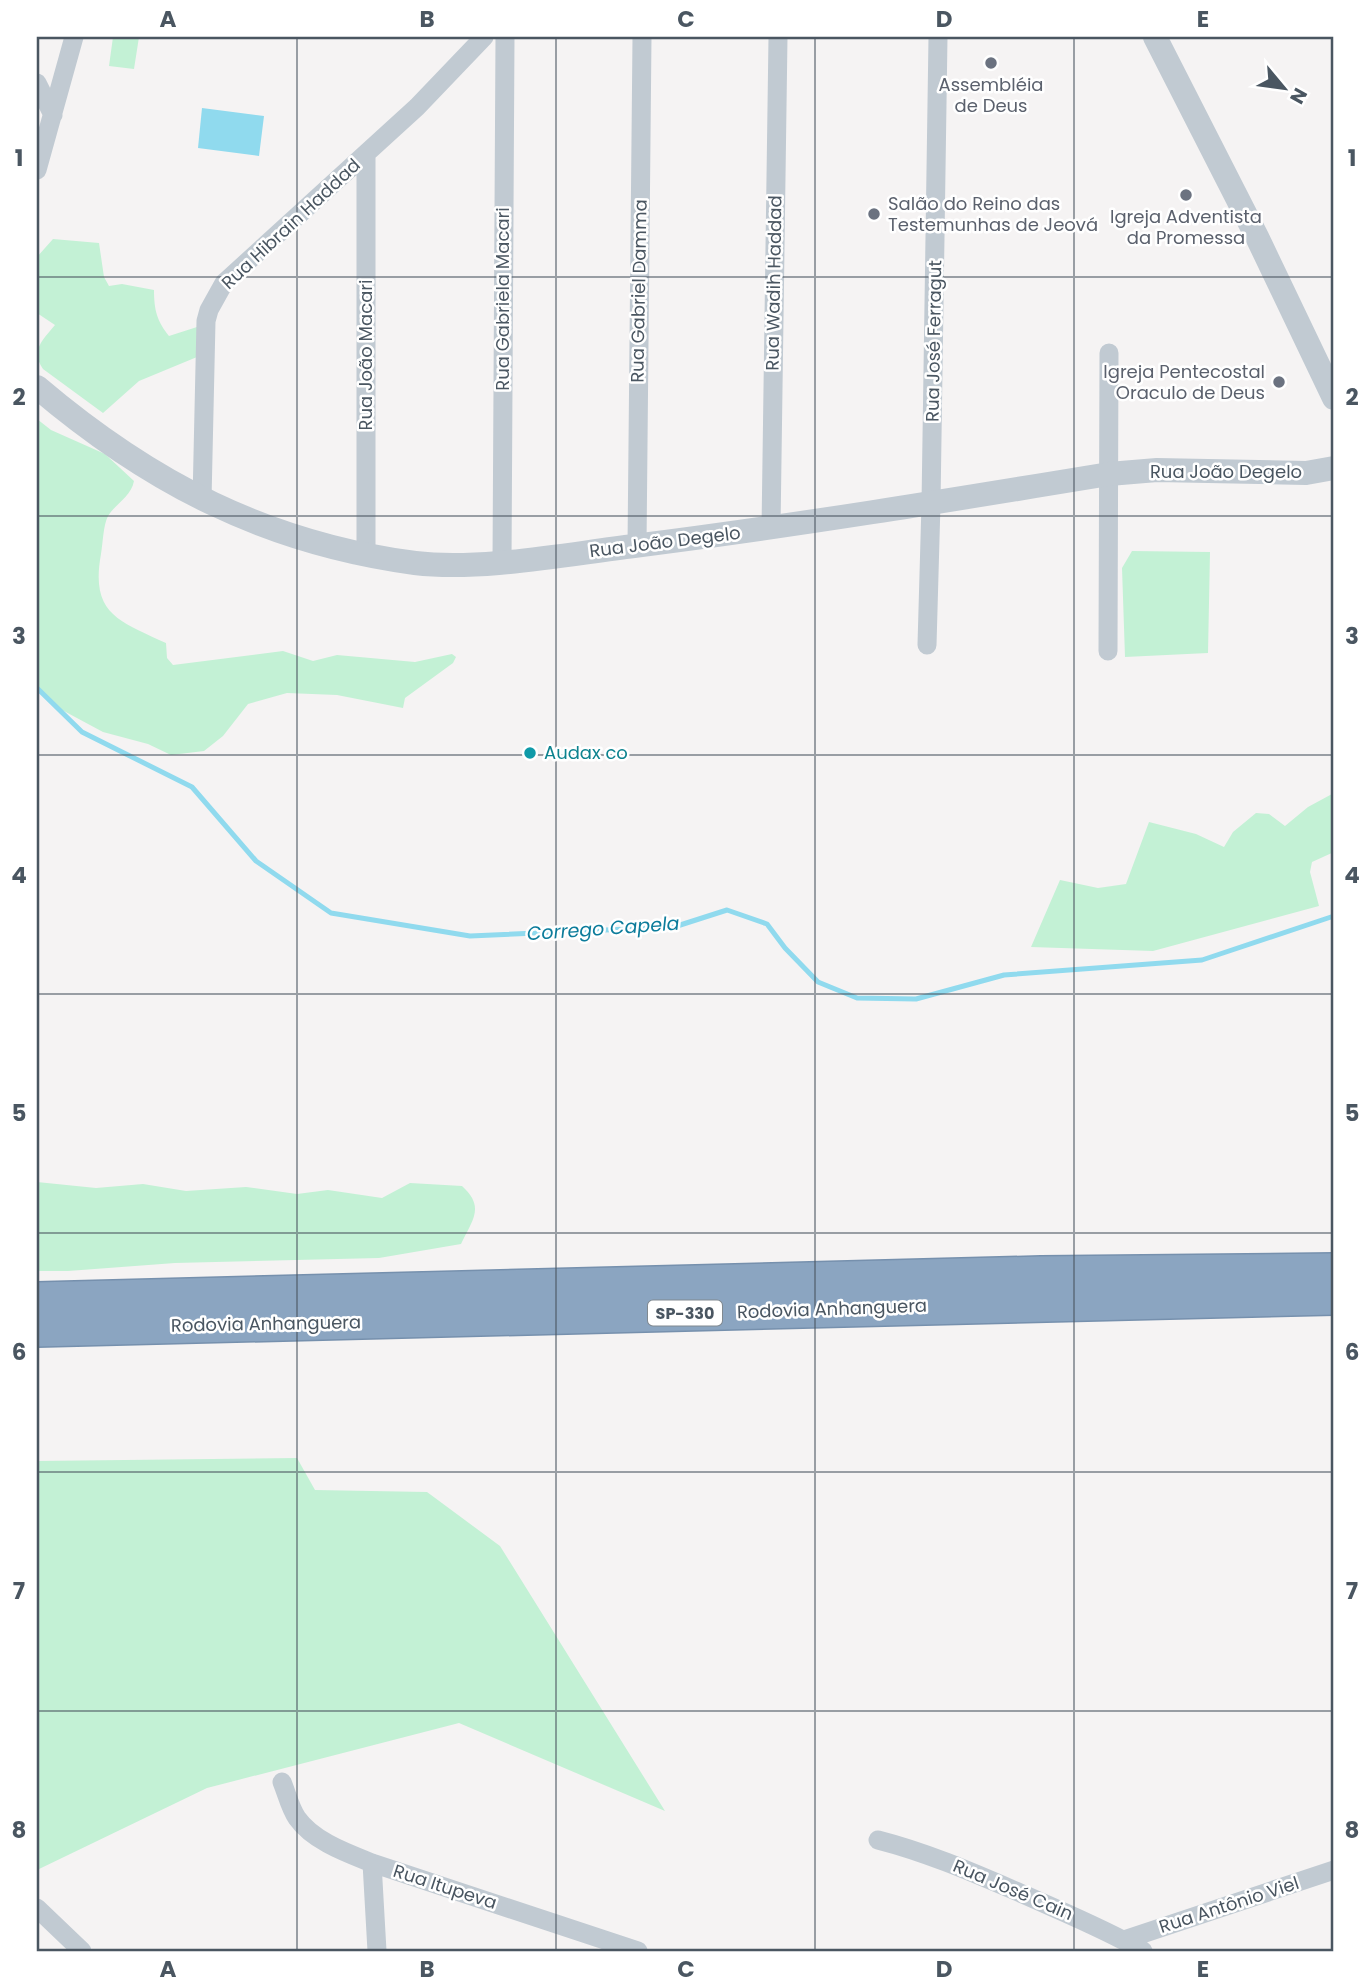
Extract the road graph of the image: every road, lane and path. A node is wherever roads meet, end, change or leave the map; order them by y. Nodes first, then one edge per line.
1 (74, 37) edge
2 (484, 37) edge
3 (505, 37) edge
4 (642, 37) edge
5 (778, 37) edge
6 (938, 37) edge
7 (1155, 37) edge
8 (37, 83) edge
9 (53, 115) junction
10 (366, 154) junction
11 (37, 170) edge
12 (1109, 353) dead end
13 (37, 387) edge
14 (1334, 398) edge
15 (1334, 468) edge
16 (1109, 474) junction
17 (202, 500) junction
18 (931, 504) junction
19 (771, 529) junction
20 (637, 546) junction
21 (366, 555) junction
22 (502, 562) junction
23 (926, 645) dead end
24 (1108, 651) dead end
25 (1334, 1271) edge
26 (1334, 1297) edge
27 (37, 1300) edge
28 (37, 1329) edge
29 (282, 1782) dead end
30 (878, 1840) dead end
31 (372, 1863) junction
32 (1334, 1870) edge
33 (37, 1908) edge
34 (1124, 1940) junction
35 (82, 1951) edge
36 (377, 1951) edge
37 (638, 1951) edge
38 (1143, 1951) edge

1 - 9 street
2 - 10 street, Rua Hibrain Haddad
3 - 22 street, Rua Gabriela Macari
4 - 20 street, Rua Gabriel Damma
5 - 19 street, Rua Wadih Haddad
6 - 18 street, Rua José Ferragut
7 - 14 street
8 - 9 street
9 - 11 street
10 - 17 street, Rua Hibrain Haddad
10 - 21 street, Rua João Macari
12 - 16 street
13 - 17 street, Rua João Degelo
15 - 16 street, Rua João Degelo
16 - 18 street, Rua João Degelo
16 - 24 street
17 - 21 street, Rua João Degelo
18 - 19 street, Rua João Degelo
18 - 23 street, Rua José Ferragut
19 - 20 street, Rua João Degelo
20 - 22 street, Rua João Degelo
21 - 22 street, Rua João Degelo
25 - 27 highway, Rodovia Anhanguera / SP-330
26 - 28 highway, Rodovia Anhanguera / SP-330
29 - 31 street, Rua Itupeva
30 - 34 street, Rua José Cain
31 - 36 street
31 - 37 street, Rua Itupeva
32 - 34 street, Rua Antônio Viel
33 - 35 street
34 - 38 street, Rua José Cain

